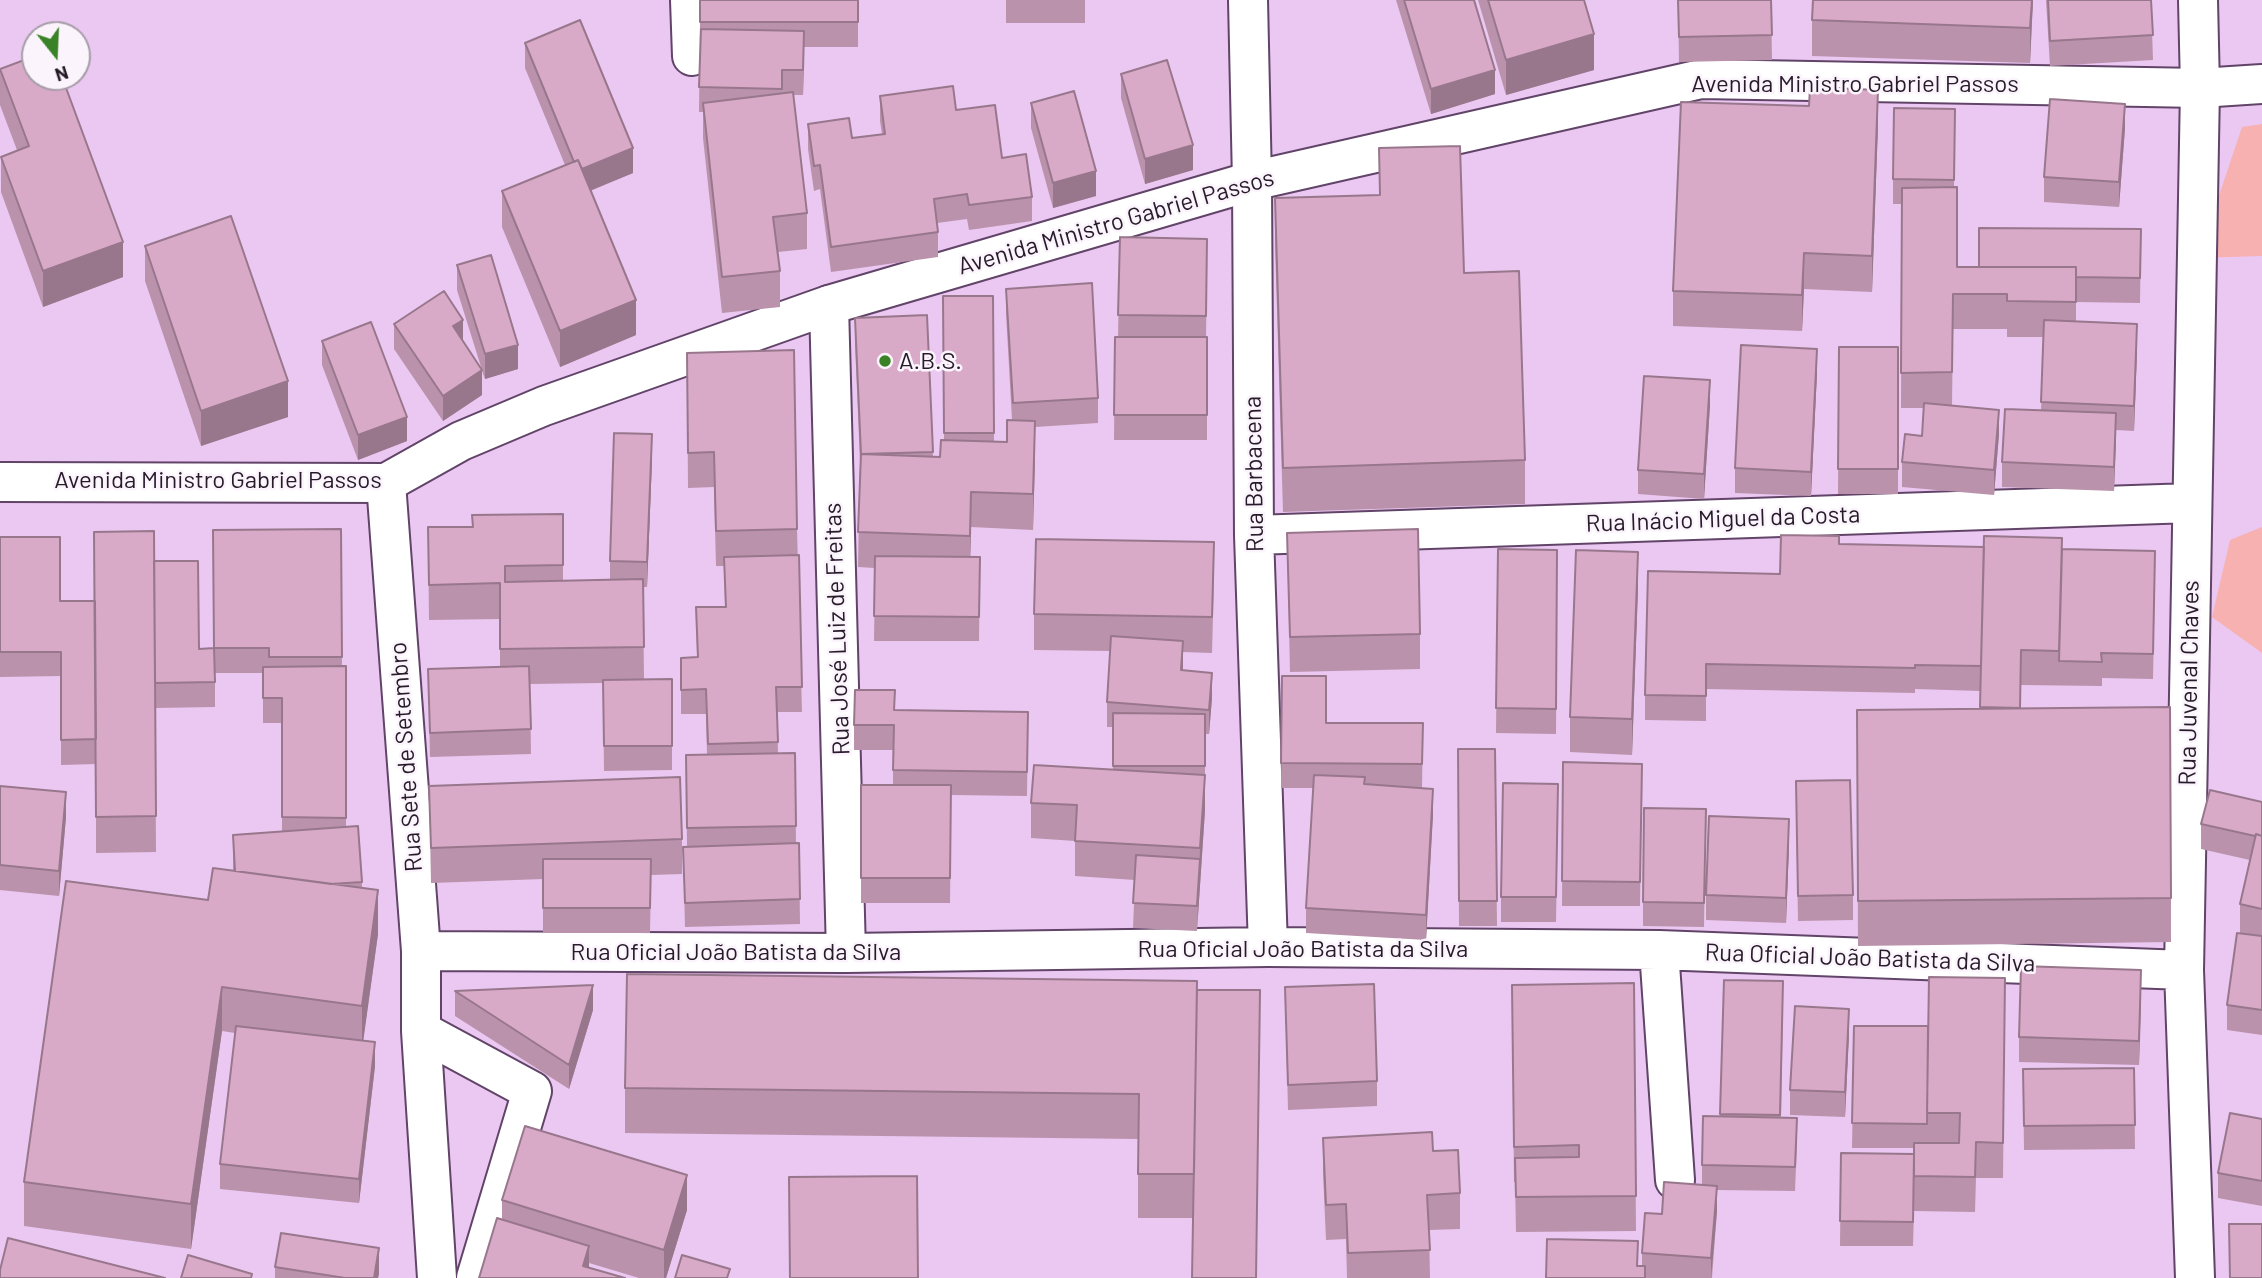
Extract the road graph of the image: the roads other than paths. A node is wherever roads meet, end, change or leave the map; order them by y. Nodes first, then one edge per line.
1 (690, 0) edge
2 (1248, 0) edge
3 (2197, 0) edge
4 (692, 56) dead end
5 (2262, 84) edge
6 (2200, 88) junction
7 (1252, 181) junction
8 (829, 305) junction
9 (0, 482) edge
10 (386, 483) junction
11 (2191, 503) junction
12 (1254, 535) junction
13 (1268, 947) junction
14 (1659, 950) junction
15 (421, 951) junction
16 (846, 953) junction
17 (2184, 970) junction
18 (421, 1031) junction
19 (1675, 1180) edge
20 (437, 1278) edge
21 (476, 1278) edge
22 (2195, 1278) edge

1 - 4 street
2 - 7 street, Rua Barbacena
3 - 6 street, Rua Juvenal Chaves
5 - 6 street, Avenida Ministro Gabriel Passos
6 - 7 street, Avenida Ministro Gabriel Passos
6 - 11 street, Rua Juvenal Chaves
7 - 8 street, Avenida Ministro Gabriel Passos
7 - 12 street, Rua Barbacena
8 - 10 street, Avenida Ministro Gabriel Passos
8 - 16 street, Rua José Luiz de Freitas
9 - 10 street, Avenida Ministro Gabriel Passos
10 - 15 street, Rua Sete de Setembro
11 - 12 street, Rua Inácio Miguel da Costa
11 - 17 street, Rua Juvenal Chaves
12 - 13 street, Rua Barbacena
13 - 14 street, Rua Oficial João Batista da Silva
13 - 16 street, Rua Oficial João Batista da Silva
14 - 17 street, Rua Oficial João Batista da Silva
14 - 19 street
15 - 16 street, Rua Oficial João Batista da Silva
15 - 18 street, Rua Sete de Setembro
17 - 22 street, Rua Juvenal Chaves
18 - 20 street, Rua Sete de Setembro
18 - 21 street

